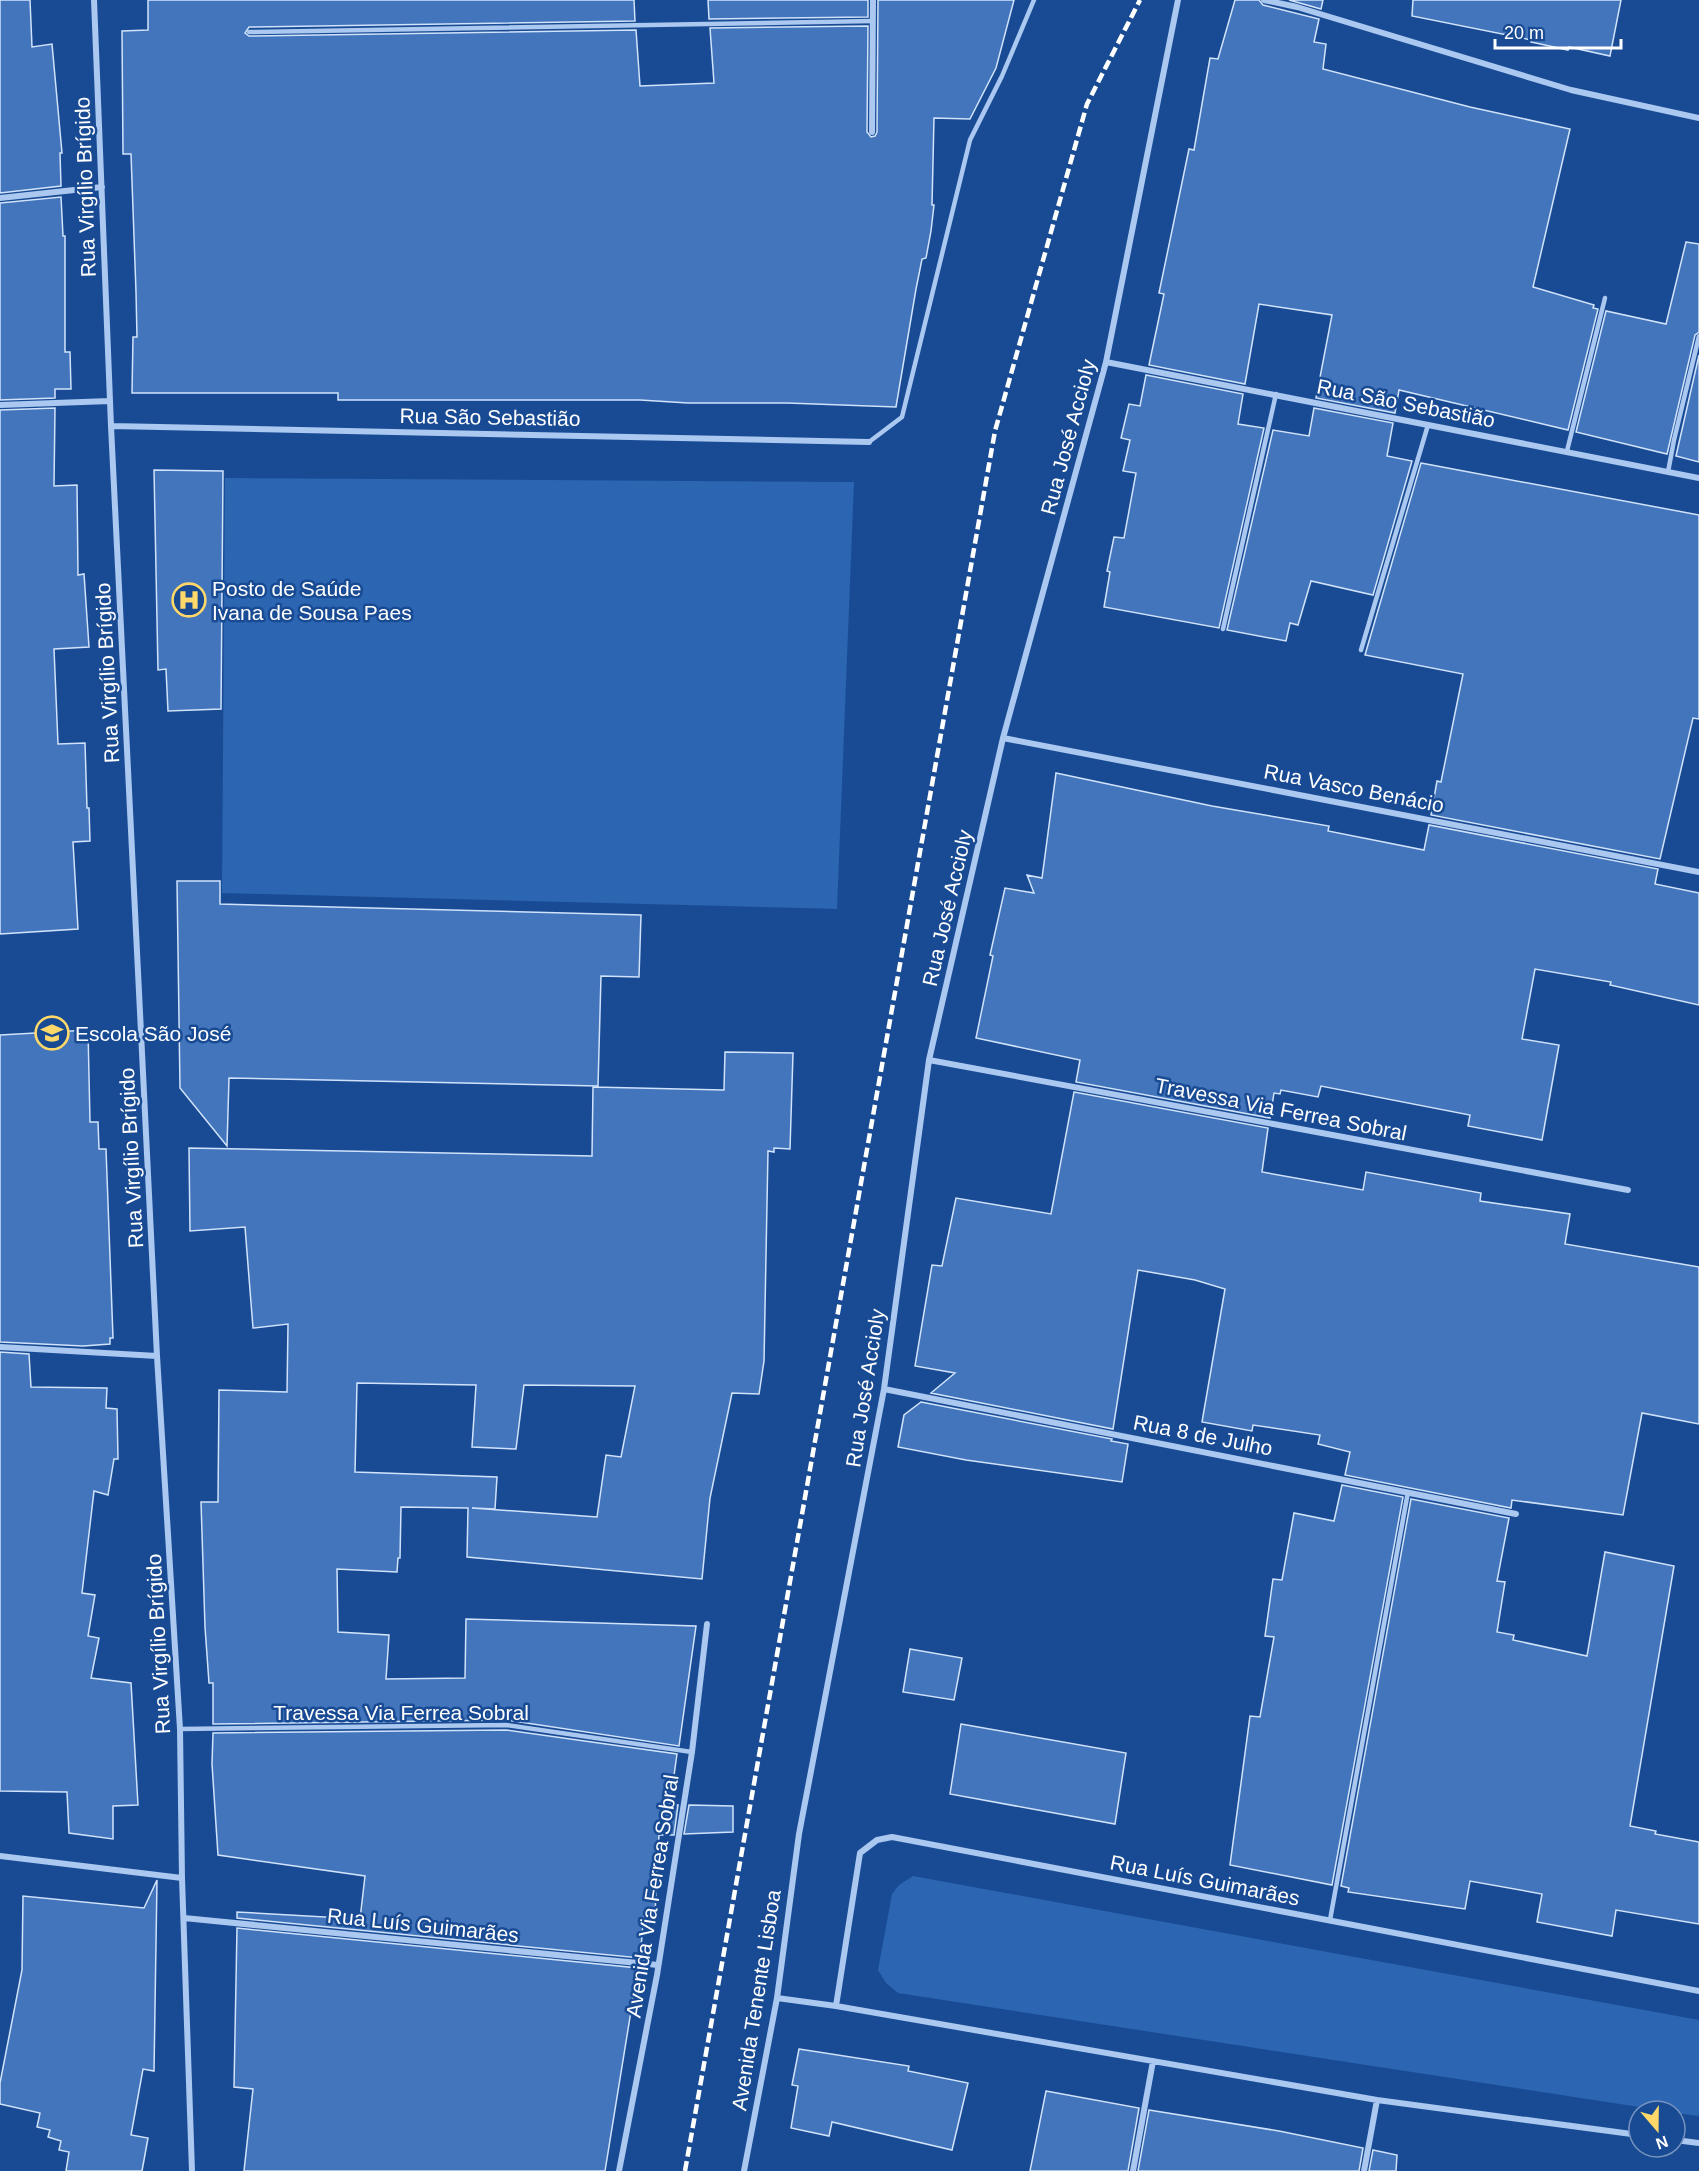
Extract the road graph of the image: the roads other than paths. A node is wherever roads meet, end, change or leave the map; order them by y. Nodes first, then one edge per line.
1 (94, 0) edge
2 (873, 0) edge
3 (1034, 0) edge
4 (1178, 0) edge
5 (1264, 0) edge
6 (873, 21) junction
7 (249, 32) dead end
8 (1699, 118) edge
9 (872, 132) dead end
10 (102, 187) junction
11 (0, 198) edge
12 (1605, 298) dead end
13 (1699, 336) edge
14 (1106, 362) junction
15 (1276, 394) junction
16 (110, 401) junction
17 (0, 405) edge
18 (1428, 424) junction
19 (111, 426) junction
20 (869, 442) joint
21 (1567, 451) junction
22 (1668, 472) junction
23 (1699, 478) edge
24 (1223, 629) dead end
25 (1361, 650) dead end
26 (1003, 738) junction
27 (1699, 872) edge
28 (929, 1060) junction
29 (1628, 1190) dead end
30 (0, 1347) edge
31 (157, 1356) junction
32 (884, 1389) junction
33 (1408, 1492) junction
34 (1516, 1514) dead end
35 (707, 1624) dead end
36 (180, 1729) junction
37 (692, 1752) junction
38 (799, 1834) joint
39 (0, 1856) edge
40 (182, 1878) junction
41 (184, 1918) junction
42 (1330, 1920) junction
43 (658, 1965) junction
44 (1699, 1991) edge
45 (777, 1998) junction
46 (836, 2006) junction
47 (1153, 2061) junction
48 (1377, 2100) junction
49 (1627, 2133) edge
50 (192, 2171) edge
51 (619, 2171) edge
52 (744, 2171) edge
53 (1133, 2171) edge
54 (1364, 2171) edge

1 - 10 street, Rua Virgílio Brígido
2 - 6 street
3 - 20 lane
4 - 14 street, Rua José Accioly
5 - 8 street
6 - 7 lane
6 - 9 street
10 - 11 street
10 - 16 street, Rua Virgílio Brígido
12 - 21 lane
13 - 22 lane
14 - 15 street, Rua São Sebastião
14 - 26 street, Rua José Accioly
15 - 18 street, Rua São Sebastião
15 - 24 lane
16 - 17 street
16 - 19 street, Rua Virgílio Brígido
18 - 21 street, Rua São Sebastião
18 - 25 lane
19 - 20 street, Rua São Sebastião
19 - 31 street, Rua Virgílio Brígido
21 - 22 street, Rua São Sebastião
22 - 23 street, Rua São Sebastião
26 - 27 street, Rua Vasco Benácio
26 - 28 street, Rua José Accioly
28 - 29 street, Travessa Via Ferrea Sobral
28 - 32 street, Rua José Accioly
30 - 31 street
31 - 36 street, Rua Virgílio Brígido
32 - 33 street, Rua 8 de Julho
32 - 38 street, Rua José Accioly
33 - 34 street, Rua 8 de Julho
33 - 42 lane
35 - 37 street, Avenida Via Ferrea Sobral
36 - 37 lane, Travessa Via Ferrea Sobral
36 - 40 street, Rua Virgílio Brígido
37 - 43 street, Avenida Via Ferrea Sobral
38 - 45 street, Avenida Tenente Lisboa
39 - 40 street
40 - 41 street, Rua Virgílio Brígido
41 - 43 street, Rua Luís Guimarães
41 - 50 street, Rua Virgílio Brígido
42 - 44 street, Rua Luís Guimarães
42 - 46 street, Rua Luís Guimarães
43 - 51 street, Avenida Via Ferrea Sobral
45 - 46 street
45 - 52 street, Avenida Tenente Lisboa
46 - 47 street
47 - 48 street
47 - 53 street
48 - 49 street
48 - 54 street

